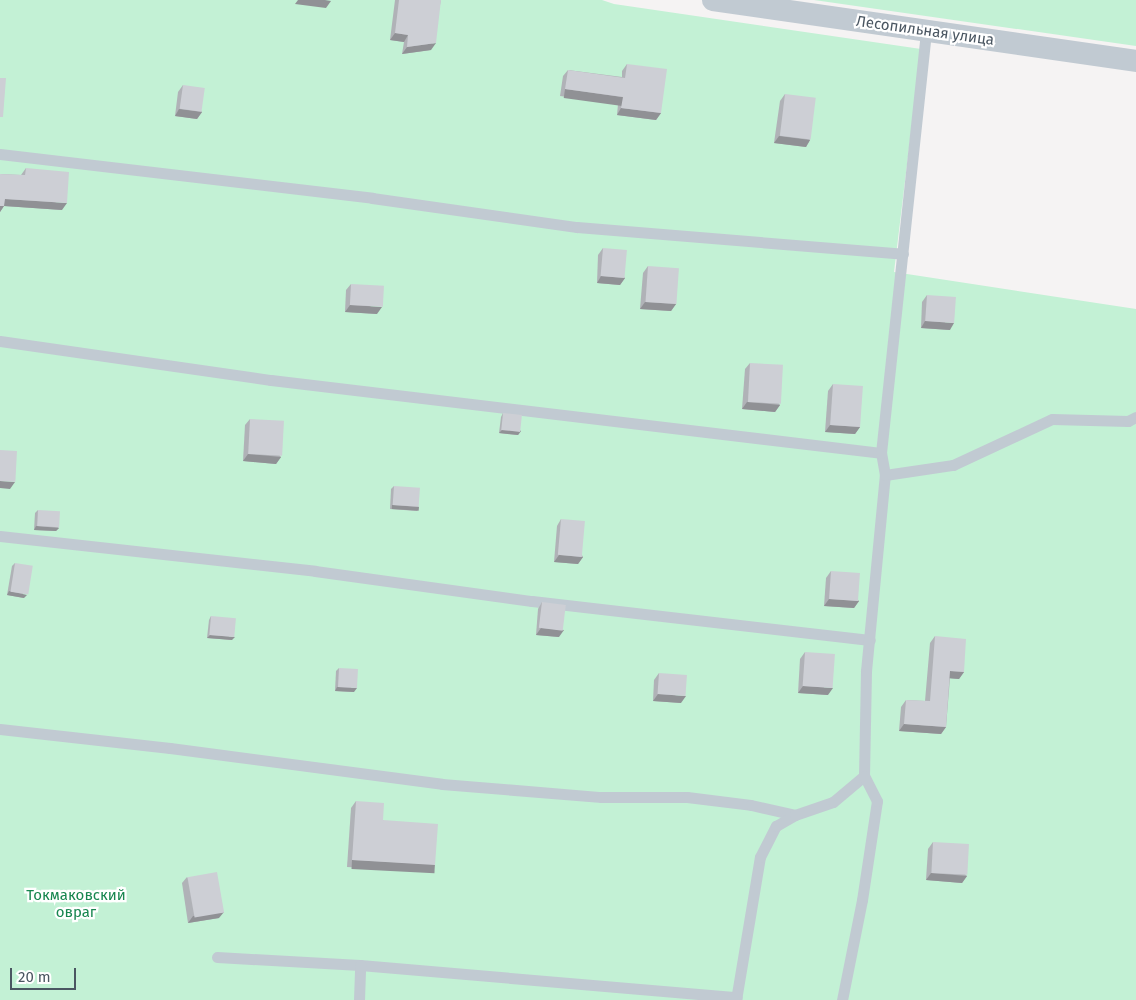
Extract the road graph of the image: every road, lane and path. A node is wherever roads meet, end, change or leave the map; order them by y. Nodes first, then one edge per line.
1 (713, 0) edge
2 (926, 31) junction
3 (1136, 61) edge
4 (0, 154) edge
5 (903, 254) junction
6 (0, 341) edge
7 (1136, 417) edge
8 (881, 453) junction
9 (885, 475) junction
10 (0, 536) edge
11 (870, 640) junction
12 (0, 729) edge
13 (864, 776) junction
14 (795, 815) junction
15 (217, 957) dead end
16 (360, 966) junction
17 (736, 998) edge
18 (359, 1000) edge
19 (842, 1000) edge

1 - 2 street, Лесопильная улица
2 - 3 street, Лесопильная улица
2 - 5 lane
4 - 5 lane
5 - 8 lane
6 - 8 lane
7 - 9 lane
8 - 9 lane
9 - 11 lane
10 - 11 lane
11 - 13 lane
12 - 14 lane
13 - 14 lane
13 - 19 lane
14 - 17 lane
15 - 16 lane
16 - 17 lane
16 - 18 lane

